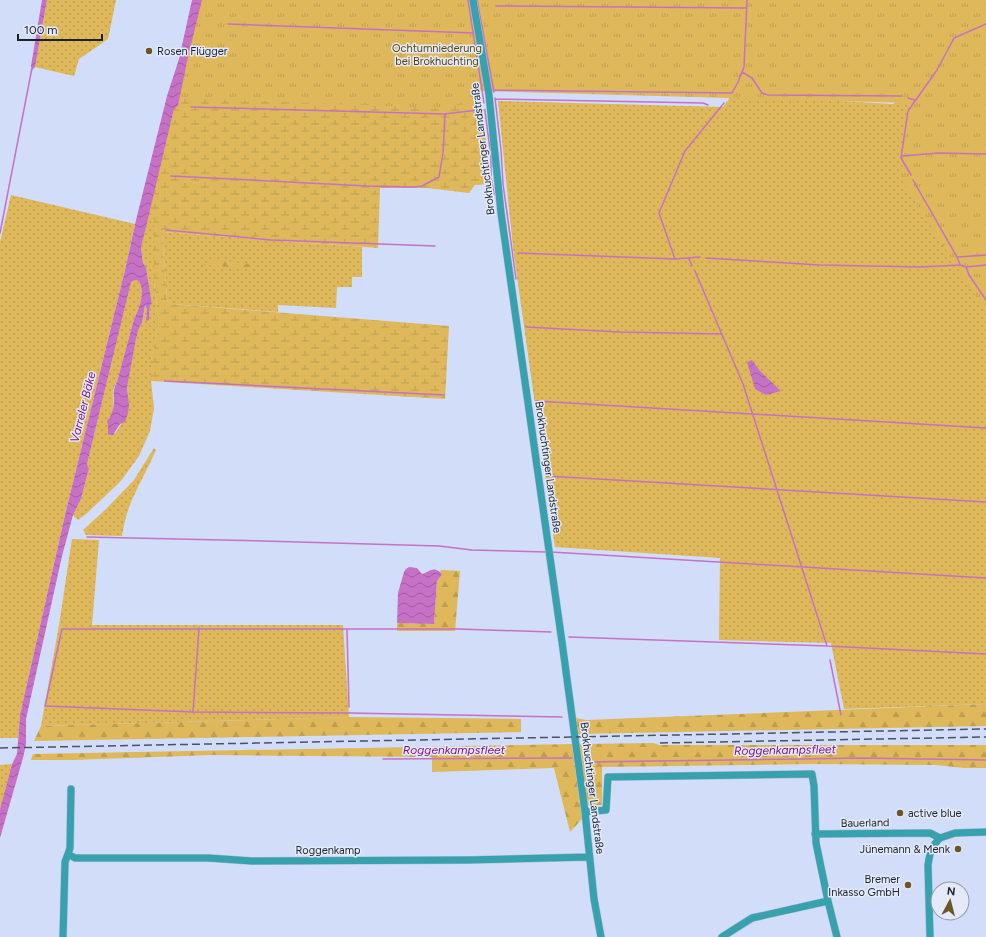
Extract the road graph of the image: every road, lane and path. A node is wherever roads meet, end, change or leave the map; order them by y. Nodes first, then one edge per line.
1 (473, 0) edge
2 (71, 789) dead end
3 (585, 812) junction
4 (986, 832) edge
5 (815, 834) junction
6 (940, 838) junction
7 (68, 854) junction
8 (589, 856) junction
9 (828, 901) junction
10 (63, 937) edge
11 (601, 937) edge
12 (722, 937) edge
13 (837, 937) edge
14 (930, 937) edge

1 - 3 street, Brokhuchtinger Landstraße
2 - 7 street
3 - 5 street
3 - 8 street, Brokhuchtinger Landstraße
4 - 6 street, Bauerland
5 - 6 street, Bauerland
5 - 9 street
6 - 14 street
7 - 8 street, Roggenkamp
7 - 10 street
8 - 11 street, Brokhuchtinger Landstraße
9 - 12 street
9 - 13 street

